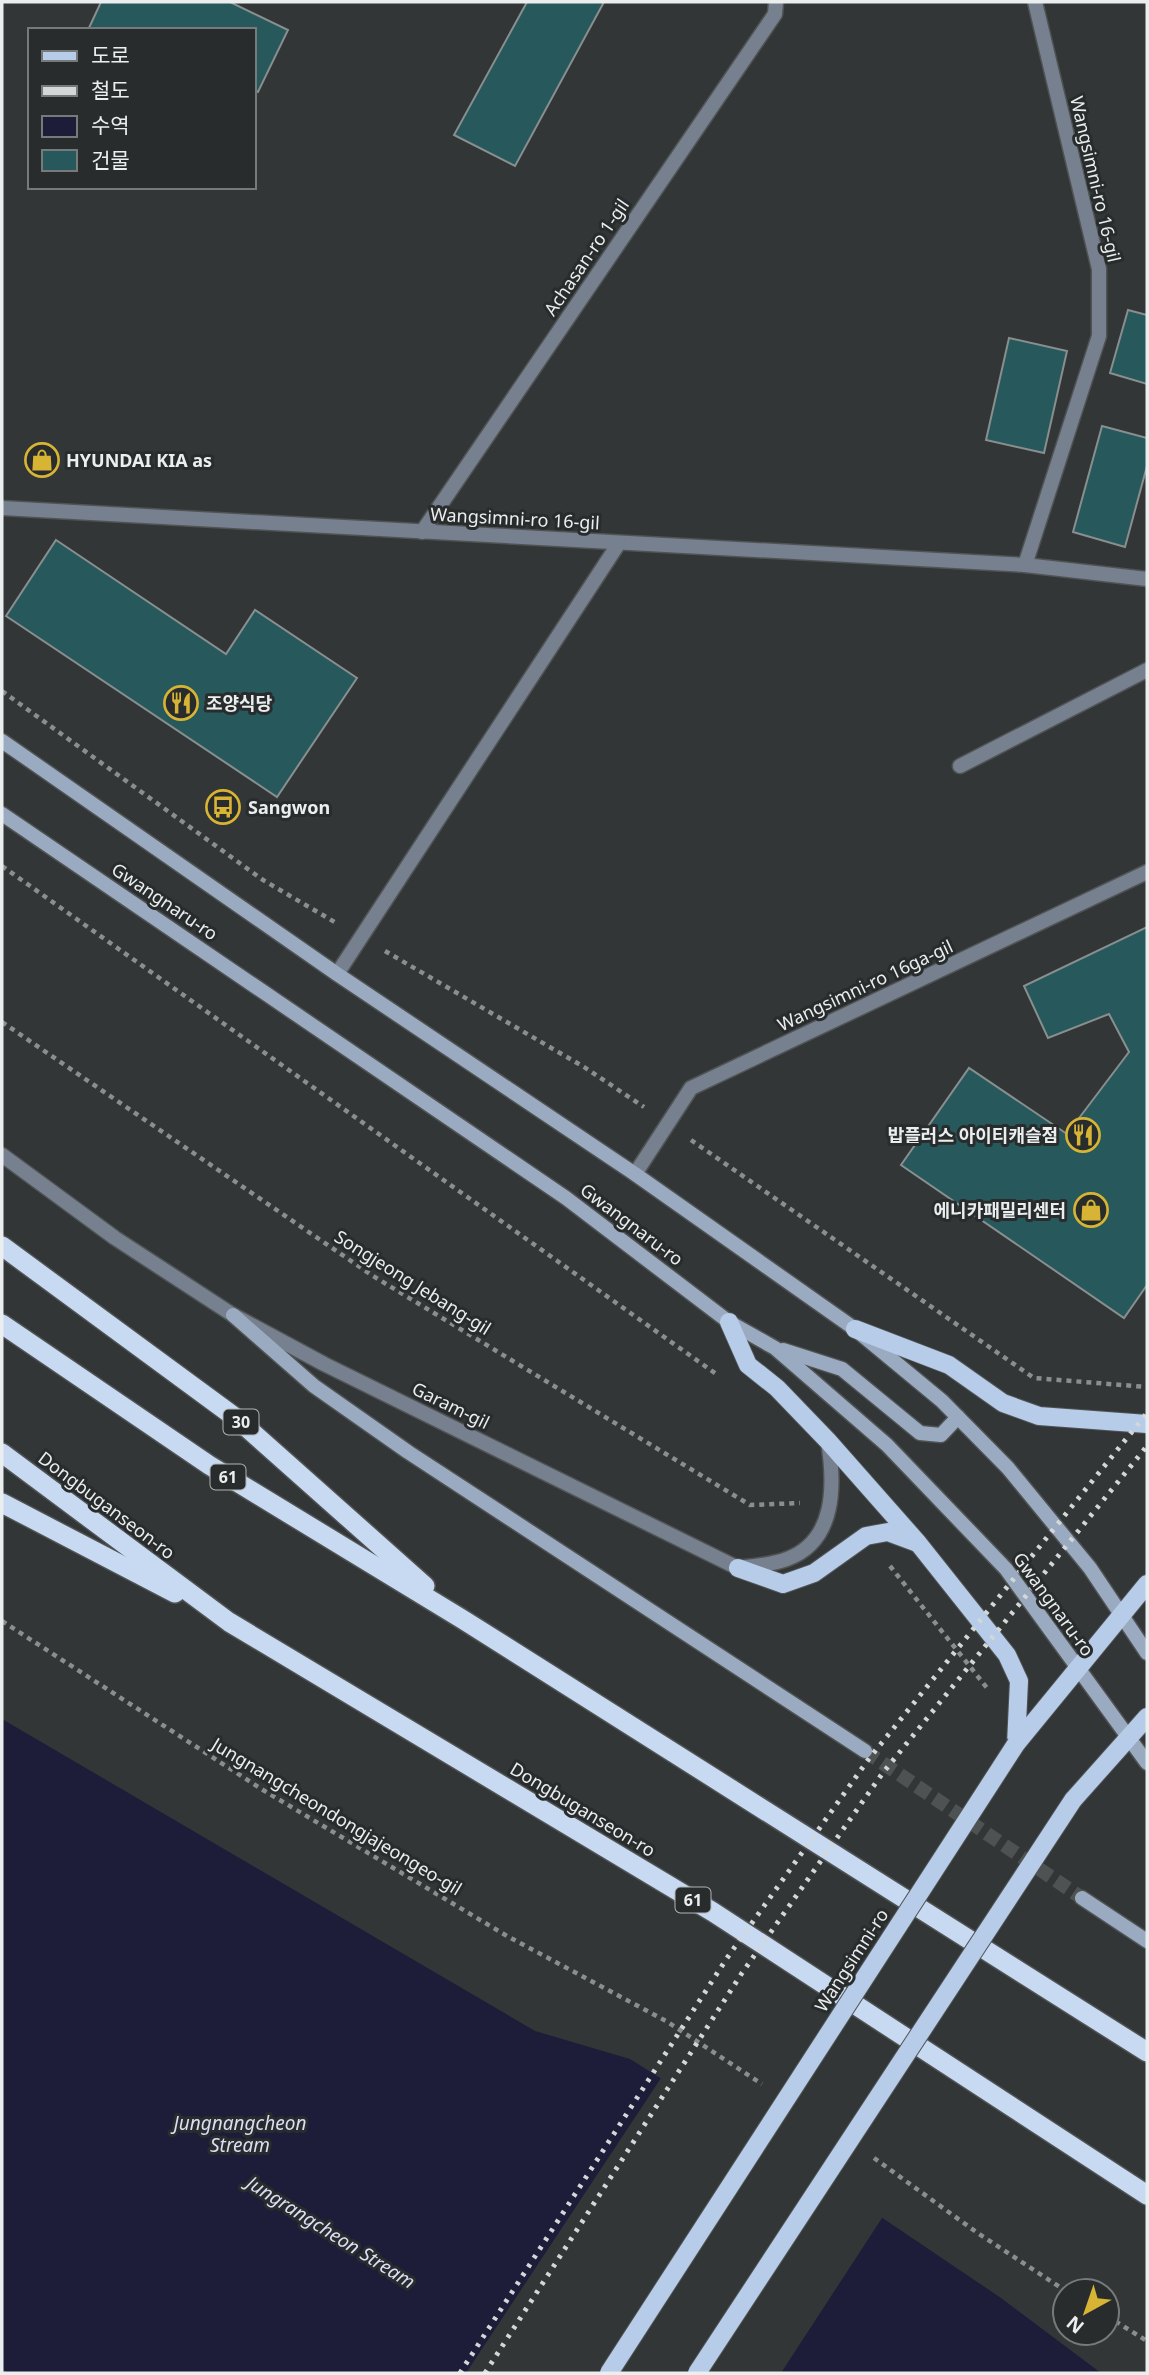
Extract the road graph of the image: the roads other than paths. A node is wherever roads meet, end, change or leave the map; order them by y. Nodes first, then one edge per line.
1 (776, 2) edge
2 (1035, 2) edge
3 (2, 508) edge
4 (422, 532) junction
5 (619, 543) junction
6 (1025, 565) junction
7 (1147, 579) edge
8 (1147, 670) edge
9 (2, 741) edge
10 (960, 766) dead end
11 (2, 814) edge
12 (1147, 872) edge
13 (337, 974) junction
14 (2, 1155) edge
15 (635, 1174) junction
16 (2, 1245) edge
17 (233, 1315) junction
18 (730, 1322) junction
19 (2, 1324) edge
20 (855, 1329) junction
21 (775, 1348) junction
22 (958, 1417) junction
23 (1147, 1424) edge
24 (828, 1441) junction
25 (2, 1453) edge
26 (2, 1503) edge
27 (918, 1543) junction
28 (738, 1568) junction
29 (1147, 1584) edge
30 (1122, 1616) junction
31 (463, 1619) junction
32 (229, 1622) junction
33 (1147, 1653) edge
34 (1077, 1669) junction
35 (1147, 1717) edge
36 (1127, 1739) junction
37 (1016, 1744) junction
38 (865, 1751) tunnel mouth
39 (1147, 1763) edge
40 (1082, 1898) tunnel mouth
41 (1147, 1941) edge
42 (1147, 2052) edge
43 (1147, 2195) edge
44 (609, 2373) edge
45 (696, 2373) edge

1 - 4 street, Achasan-ro 1-gil
2 - 6 street, Wangsimni-ro 16-gil
3 - 4 street, Wangsimni-ro 16-gil
4 - 5 street, Wangsimni-ro 16-gil
5 - 6 street, Wangsimni-ro 16-gil
5 - 13 street
6 - 7 street, Wangsimni-ro 16-gil
8 - 10 street
9 - 13 main road
11 - 18 main road, Gwangnaru-ro
12 - 15 street, Wangsimni-ro 16ga-gil
13 - 15 main road
14 - 17 street, Garam-gil
15 - 20 main road
16 - 31 highway, 30
17 - 28 street, Garam-gil
17 - 38 main road
18 - 21 main road, Gwangnaru-ro
18 - 24 main road
19 - 31 highway, 61
20 - 22 main road
20 - 23 main road
21 - 22 main road
21 - 34 main road, Gwangnaru-ro
22 - 30 main road
24 - 27 main road
24 - 28 street
25 - 32 highway, Dongbuganseon-ro / 61
26 - 32 highway
27 - 28 main road
27 - 37 main road
29 - 30 main road, Wangsimni-ro
30 - 33 main road
30 - 34 main road, Wangsimni-ro
31 - 42 highway, 61
32 - 43 highway, Dongbuganseon-ro / 61
34 - 36 main road, Gwangnaru-ro
34 - 37 main road, Wangsimni-ro
35 - 36 main road
36 - 39 main road, Gwangnaru-ro
36 - 45 main road, bridge
37 - 44 main road, Wangsimni-ro, bridge
40 - 41 main road

